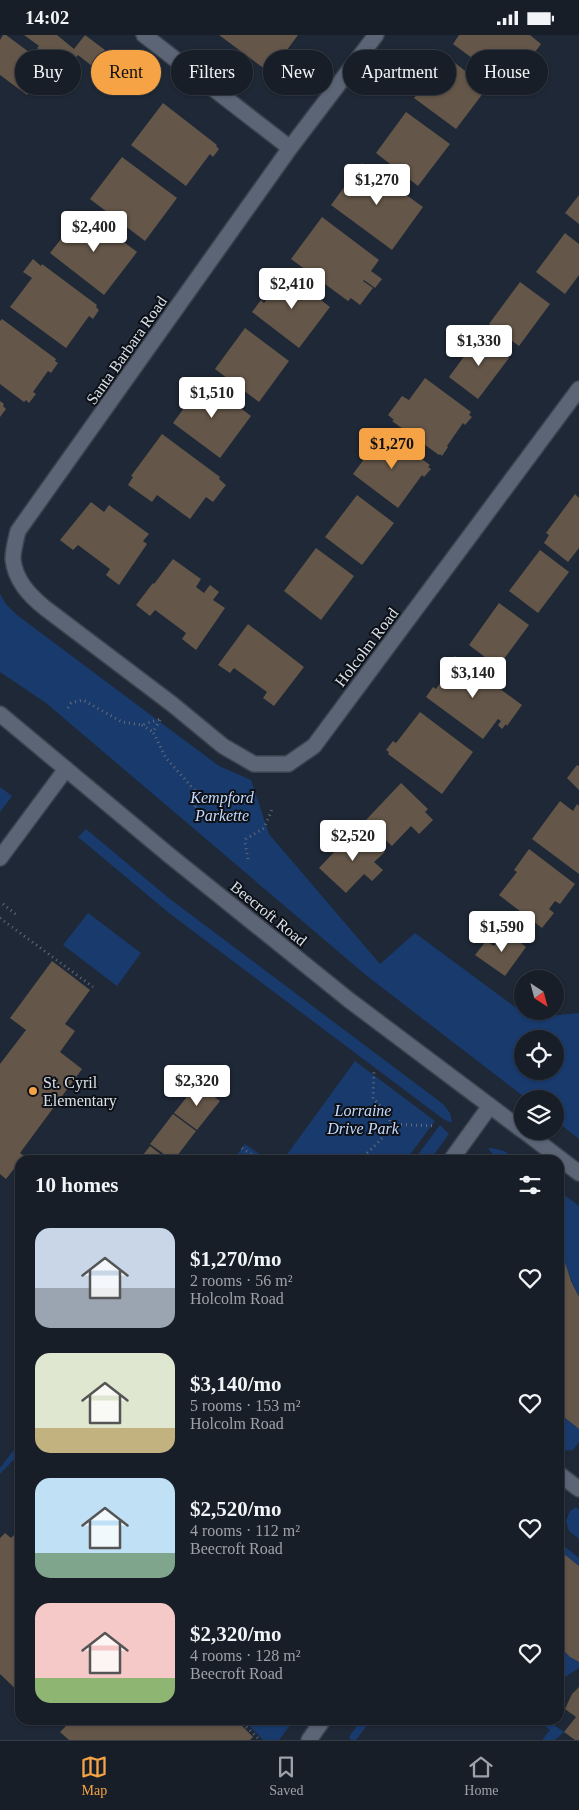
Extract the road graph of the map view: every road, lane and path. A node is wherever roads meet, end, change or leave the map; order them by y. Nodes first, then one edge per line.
1 (144, 35) edge
2 (376, 35) edge
3 (290, 148) junction
4 (579, 389) edge
5 (127, 670) joint
6 (68, 708) dead end
7 (0, 714) edge
8 (142, 725) junction
9 (153, 732) junction
10 (66, 769) junction
11 (273, 807) dead end
12 (193, 810) dead end
13 (0, 858) edge
14 (248, 859) dead end
15 (3, 904) dead end
16 (18, 916) dead end
17 (0, 918) edge
18 (93, 987) dead end
19 (374, 1071) dead end
20 (490, 1106) junction
21 (391, 1124) junction
22 (514, 1124) edge
23 (435, 1126) dead end
24 (535, 1140) edge
25 (242, 1148) dead end
26 (252, 1155) edge
27 (365, 1155) edge
28 (455, 1155) edge
29 (555, 1155) edge
30 (564, 1162) edge
31 (579, 1173) edge
32 (564, 1478) edge
33 (579, 1489) edge
34 (245, 1725) edge
35 (320, 1725) edge
36 (260, 1740) edge
37 (309, 1740) edge

1 - 3 street
2 - 3 street, Santa Barbara Road
3 - 5 street, Santa Barbara Road
4 - 5 street, Holcolm Road
6 - 8 path
7 - 10 street, Beecroft Road
8 - 9 path
8 - 9 path
9 - 12 path
10 - 13 street
10 - 20 street, Beecroft Road
11 - 14 path
15 - 16 path
17 - 18 path
19 - 21 path
20 - 22 street, Beecroft Road
20 - 28 street
21 - 23 path
21 - 27 path
24 - 29 street, Beecroft Road
25 - 26 path
30 - 31 street, Beecroft Road
32 - 33 street
34 - 36 path
35 - 37 street

